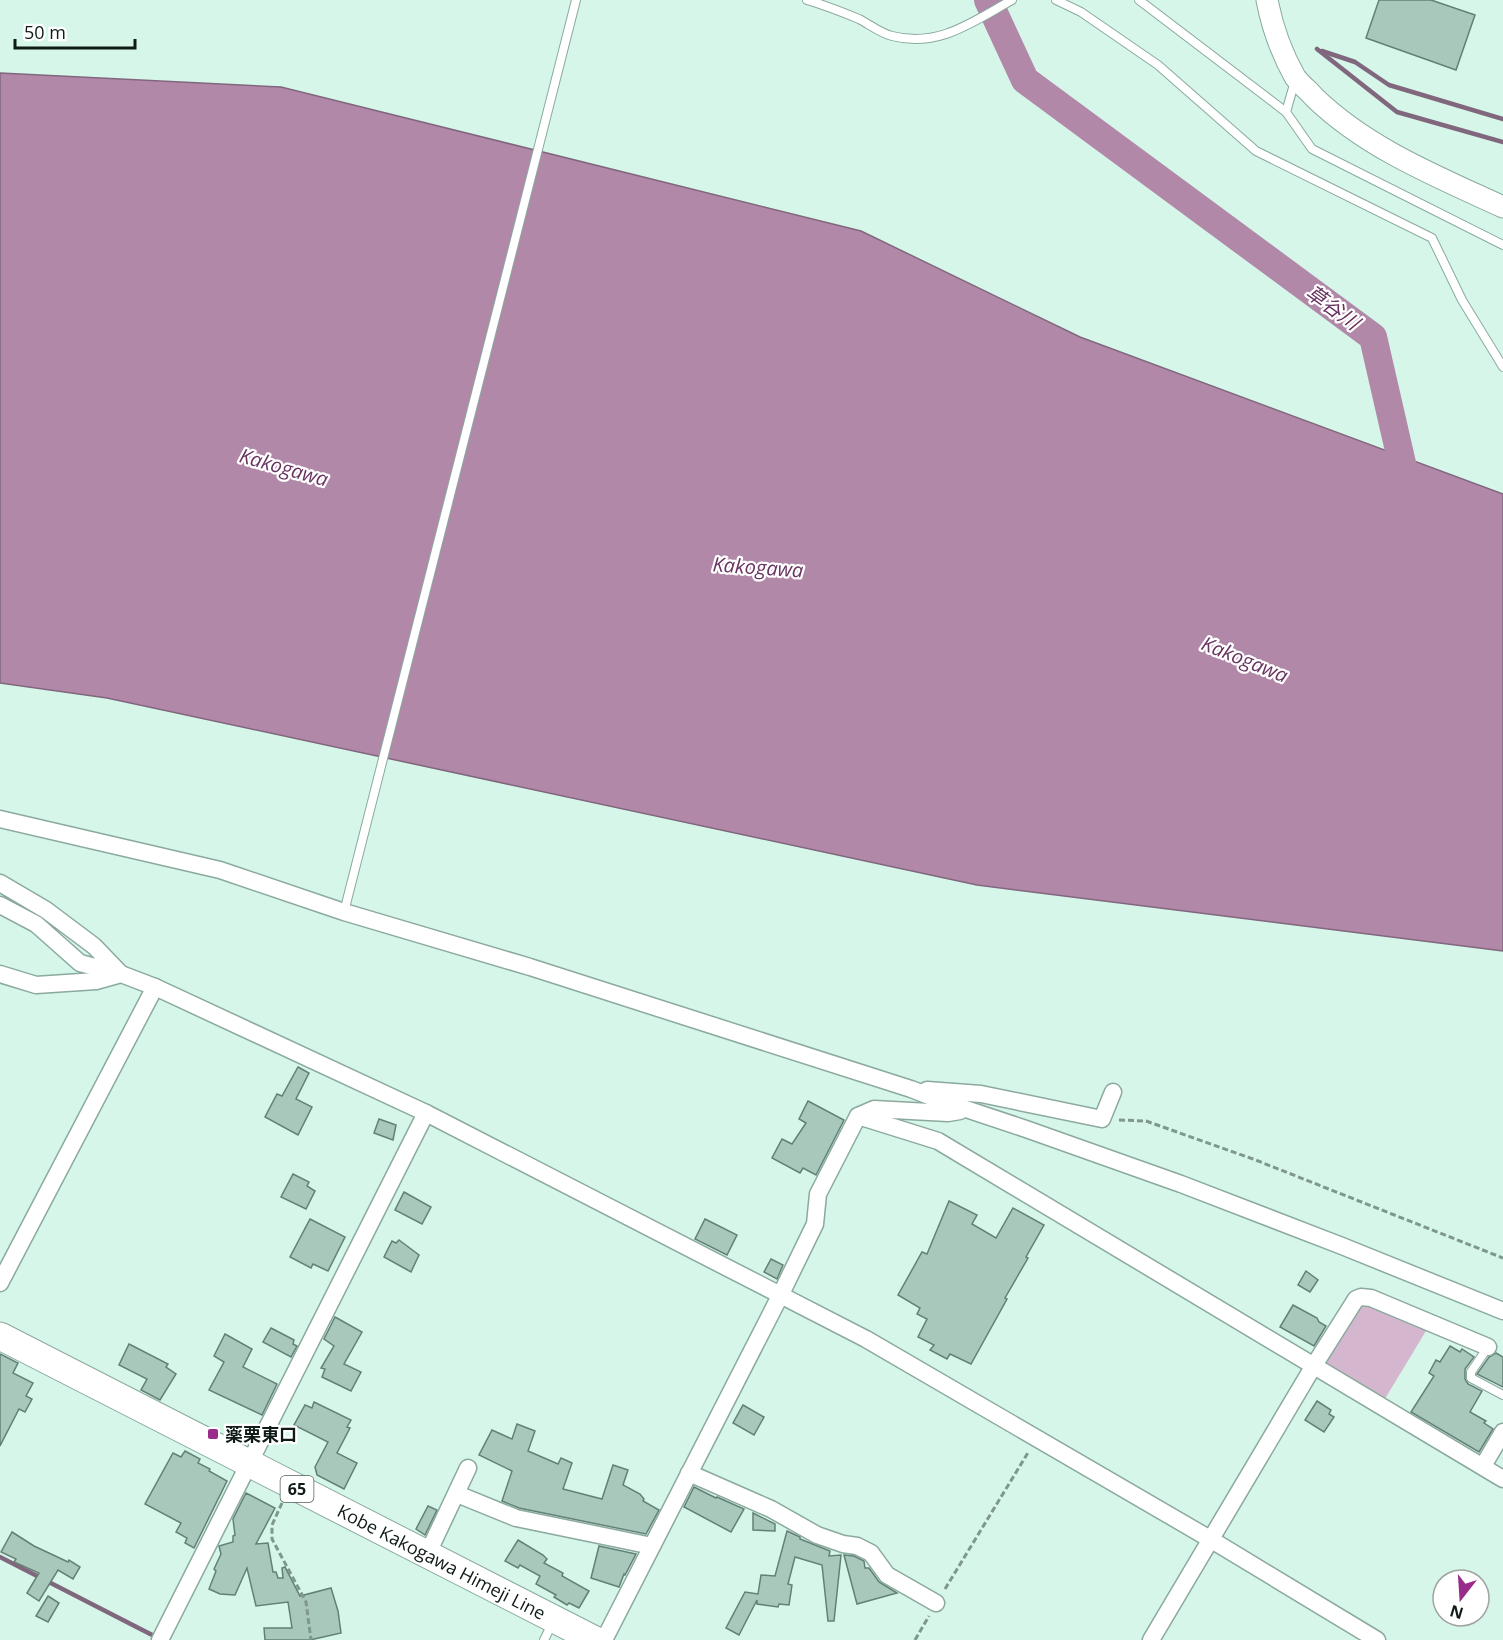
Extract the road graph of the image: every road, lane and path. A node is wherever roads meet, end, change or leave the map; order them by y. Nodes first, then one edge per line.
1 (576, 0) edge
2 (807, 0) edge
3 (1012, 0) edge
4 (1056, 0) edge
5 (1139, 0) edge
6 (1267, 0) edge
7 (1296, 79) junction
8 (1286, 112) junction
9 (1503, 207) edge
10 (1503, 245) edge
11 (1503, 367) edge
12 (0, 819) edge
13 (0, 883) edge
14 (0, 905) edge
15 (344, 912) junction
16 (0, 974) edge
17 (121, 974) junction
18 (155, 987) junction
19 (911, 1089) junction
20 (1113, 1092) dead end
21 (966, 1109) junction
22 (426, 1113) junction
23 (858, 1116) junction
24 (1102, 1119) junction
25 (1503, 1257) edge
26 (0, 1283) edge
27 (780, 1296) junction
28 (1503, 1311) edge
29 (0, 1336) edge
30 (1488, 1347) joint
31 (1313, 1366) junction
32 (1503, 1395) edge
33 (1503, 1432) edge
34 (1037, 1438) junction
35 (250, 1464) junction
36 (1483, 1466) junction
37 (468, 1468) dead end
38 (689, 1473) junction
39 (1503, 1479) edge
40 (291, 1485) junction
41 (457, 1494) junction
42 (1210, 1539) junction
43 (652, 1546) junction
44 (427, 1555) junction
45 (936, 1603) junction
46 (550, 1630) edge
47 (160, 1640) edge
48 (311, 1640) edge
49 (595, 1640) edge
50 (604, 1640) edge
51 (915, 1640) edge
52 (1151, 1640) edge
53 (1377, 1640) edge

1 - 15 lane
2 - 3 lane
4 - 11 lane
5 - 8 lane
6 - 7 street
7 - 8 lane
7 - 9 street
8 - 10 lane
12 - 15 street
13 - 17 street
14 - 17 street
15 - 19 street
16 - 17 street
17 - 18 street
18 - 22 street
18 - 26 street
19 - 21 street
19 - 24 street
20 - 24 street
21 - 23 street
21 - 28 street
22 - 27 street
22 - 35 street
23 - 27 street
23 - 31 street
24 - 25 path
27 - 34 street
27 - 38 street
29 - 35 main road, Kobe Kakogawa Himeji Line / 65
30 - 31 street
30 - 32 lane
31 - 36 street
31 - 42 street
33 - 36 street
34 - 42 street
34 - 45 path
35 - 40 main road, Kobe Kakogawa Himeji Line / 65
35 - 47 street
36 - 39 street
37 - 41 street
38 - 43 street
38 - 45 street
40 - 44 main road, Kobe Kakogawa Himeji Line / 65
40 - 48 path
41 - 43 street
41 - 44 street
42 - 52 street
42 - 53 street
43 - 50 street
44 - 46 main road, Kobe Kakogawa Himeji Line / 65
45 - 51 path
46 - 49 main road, Kobe Kakogawa Himeji Line / 65

